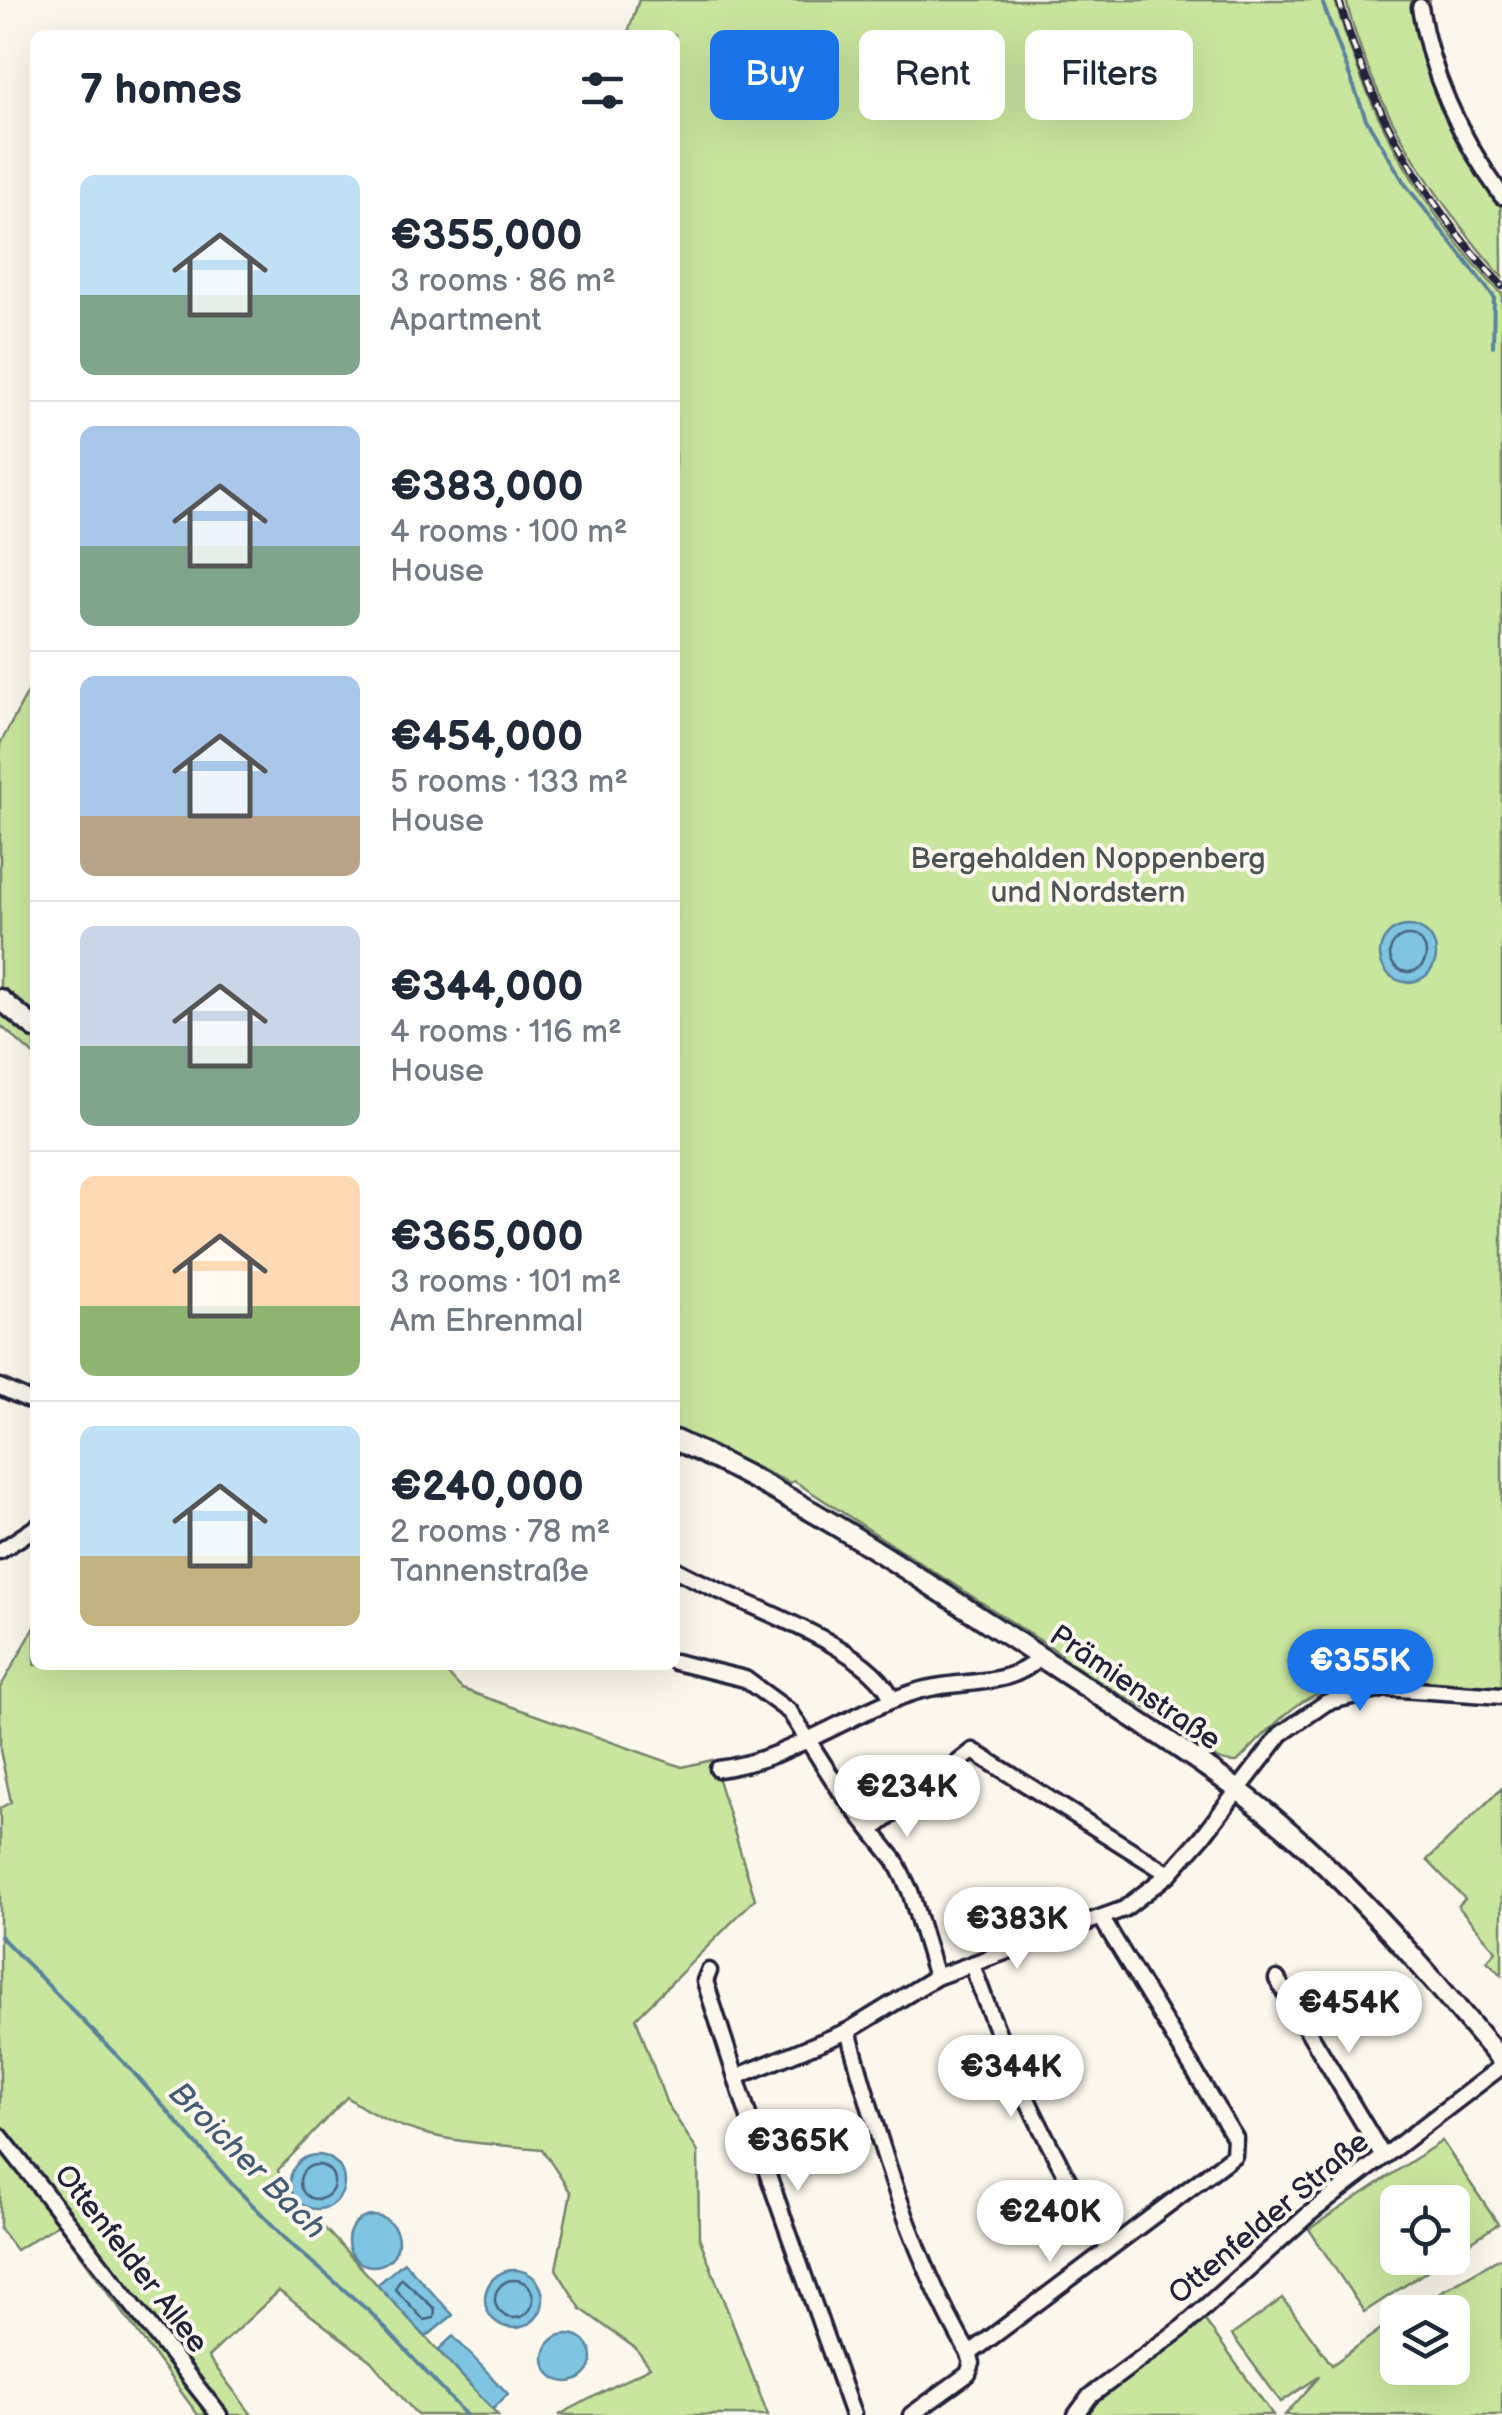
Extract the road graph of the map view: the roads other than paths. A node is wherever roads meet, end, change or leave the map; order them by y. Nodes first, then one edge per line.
1 (1420, 7) dead end
2 (1502, 196) edge
3 (0, 999) edge
4 (30, 1024) edge
5 (0, 1387) edge
6 (30, 1401) edge
7 (680, 1442) edge
8 (30, 1531) edge
9 (0, 1551) edge
10 (680, 1570) edge
11 (1040, 1657) junction
12 (680, 1663) edge
13 (1502, 1696) edge
14 (892, 1700) junction
15 (807, 1737) junction
16 (718, 1769) dead end
17 (1239, 1791) junction
18 (872, 1830) junction
19 (1170, 1874) junction
20 (1102, 1919) junction
21 (972, 1965) junction
22 (709, 1971) dead end
23 (936, 1977) junction
24 (1276, 1979) dead end
25 (848, 2031) junction
26 (1499, 2053) edge
27 (736, 2077) junction
28 (0, 2136) edge
29 (1384, 2156) junction
30 (1108, 2247) junction
31 (969, 2354) junction
32 (219, 2415) edge
33 (854, 2415) edge
34 (910, 2415) edge
35 (1076, 2415) edge

1 - 2 street
3 - 4 main road
5 - 6 street
7 - 11 main road, Prämienstraße
8 - 9 street
10 - 14 street
11 - 14 street
11 - 17 main road, Prämienstraße
12 - 15 street
13 - 17 street
14 - 15 street
15 - 16 street
15 - 18 street
17 - 19 street
17 - 26 main road, Prämienstraße
18 - 19 street
18 - 23 street
19 - 20 street
20 - 21 street
20 - 30 street
21 - 23 street
21 - 30 street
22 - 27 street
23 - 25 street
24 - 29 street
25 - 27 street
25 - 31 street
26 - 29 street, Ottenfelder Straße
27 - 33 street
28 - 32 street, Ottenfelder Allee
29 - 35 street, Ottenfelder Straße
30 - 31 street
31 - 34 street

